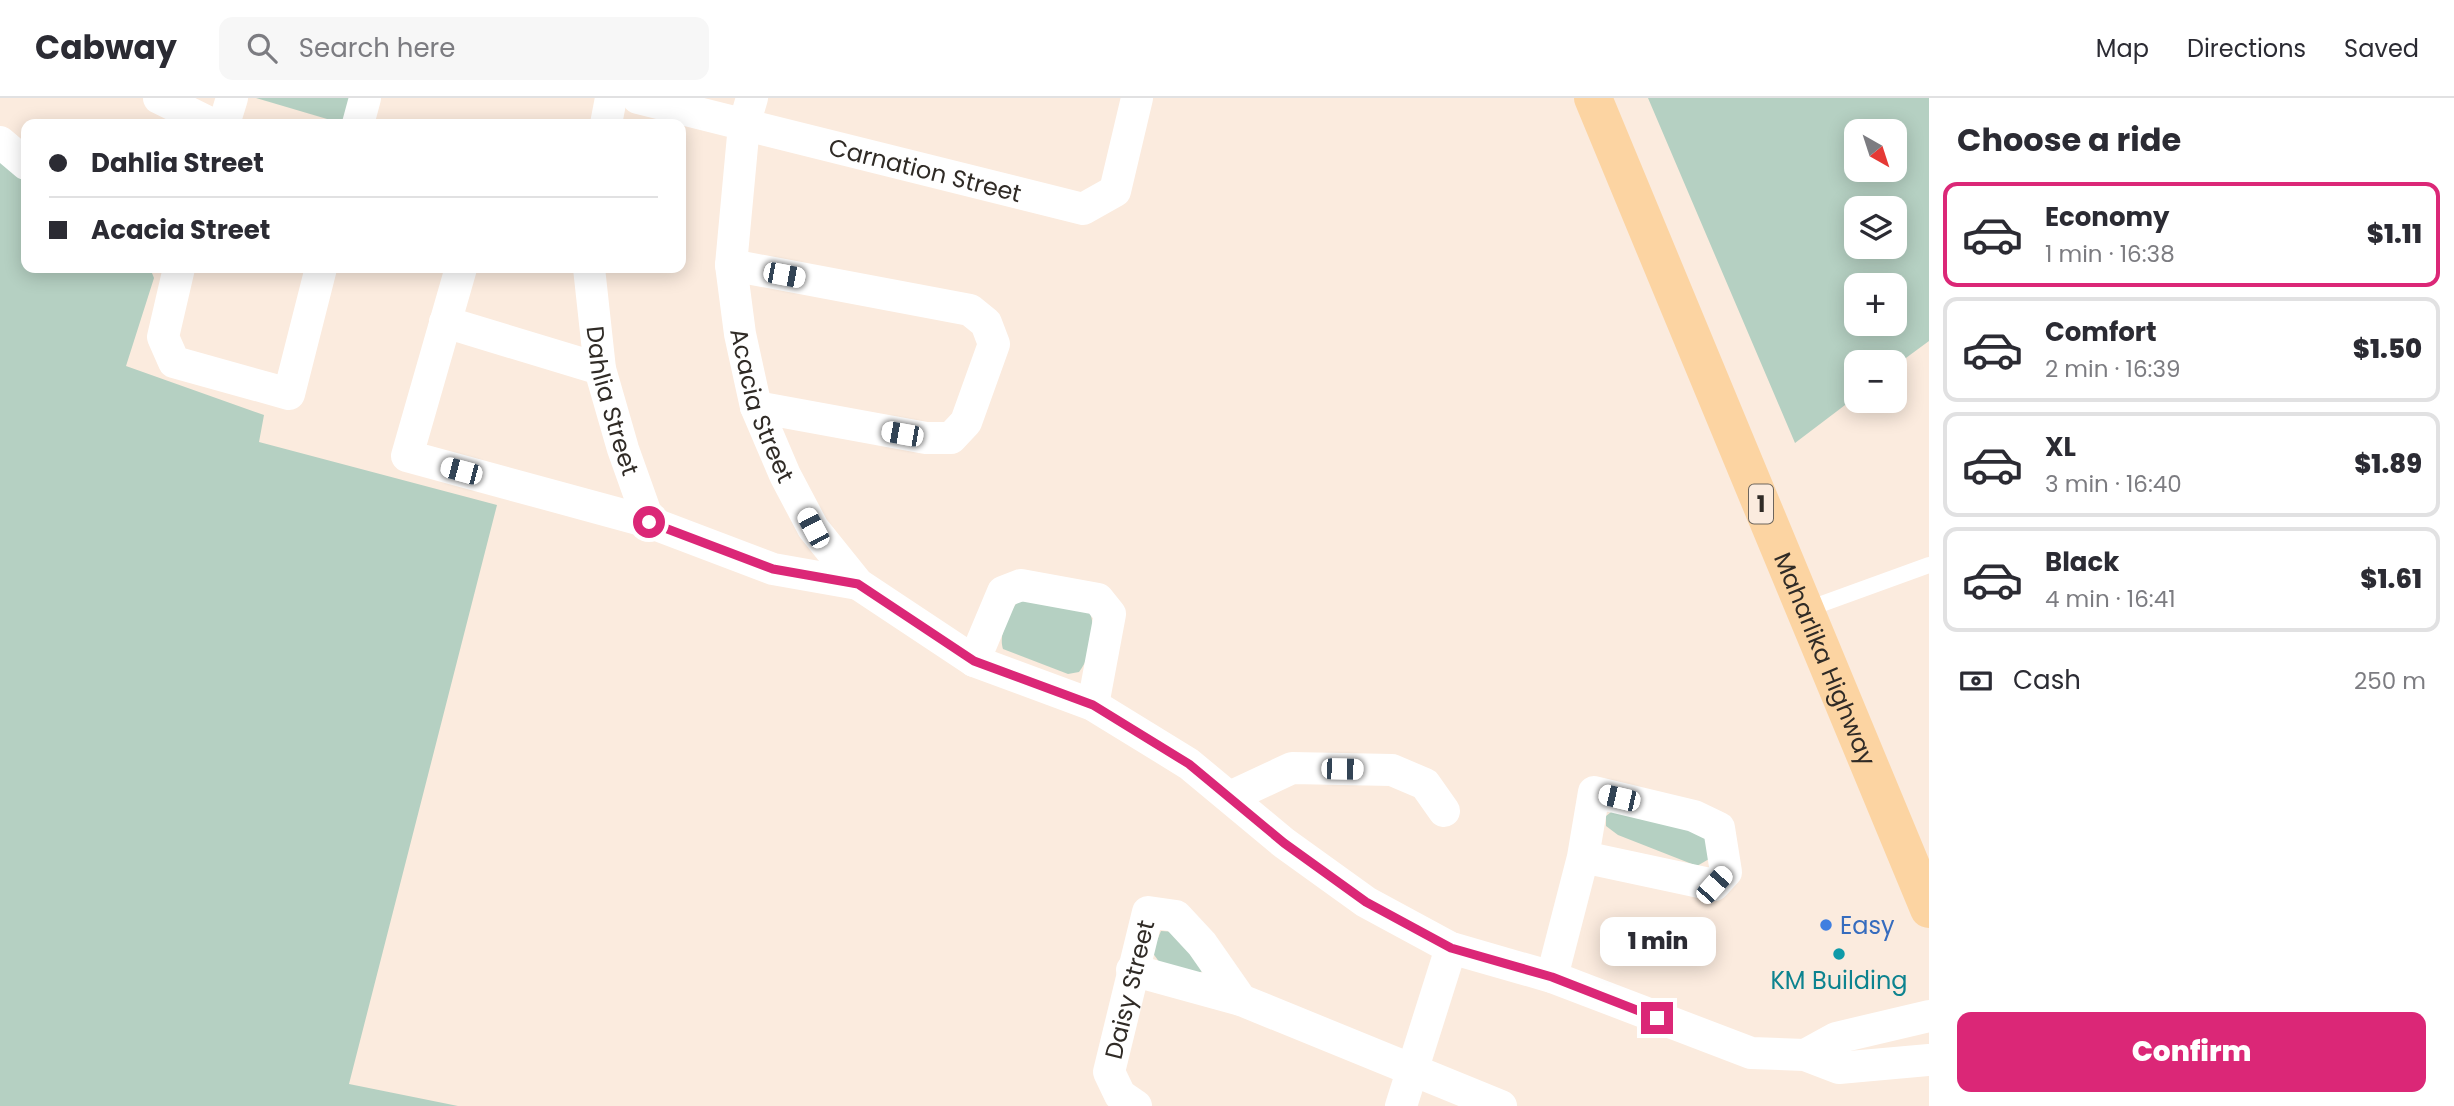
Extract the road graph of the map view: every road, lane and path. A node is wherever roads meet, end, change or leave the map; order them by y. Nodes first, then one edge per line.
1 (159, 98) edge
2 (232, 98) edge
3 (365, 98) edge
4 (611, 98) edge
5 (638, 98) edge
6 (1137, 98) edge
7 (1593, 98) edge
8 (748, 112) edge
9 (202, 119) edge
10 (226, 119) edge
11 (359, 119) edge
12 (607, 119) edge
13 (0, 142) edge
14 (21, 160) edge
15 (731, 265) junction
16 (178, 273) edge
17 (320, 273) edge
18 (460, 273) edge
19 (590, 273) edge
20 (445, 322) junction
21 (600, 369) junction
22 (756, 407) junction
23 (649, 522) junction
24 (1929, 565) edge
25 (858, 584) junction
26 (1805, 610) junction
27 (974, 661) junction
28 (1093, 705) junction
29 (1232, 796) junction
30 (1444, 811) dead end
31 (1583, 857) junction
32 (1929, 909) edge
33 (1451, 948) junction
34 (1132, 970) junction
35 (1552, 977) junction
36 (1241, 1000) junction
37 (1929, 1016) edge
38 (1805, 1055) junction
39 (1929, 1060) edge
40 (1412, 1070) junction
41 (1136, 1106) edge
42 (1401, 1106) edge
43 (1501, 1106) edge

1 - 9 street
2 - 10 street
3 - 11 street
4 - 12 street
5 - 8 street, Carnation Street
6 - 8 street, Carnation Street
7 - 26 highway, Maharlika Highway / 1
8 - 15 street, Acacia Street
13 - 14 street
15 - 22 street, Acacia Street
15 - 22 street
16 - 17 street
18 - 20 street
19 - 21 street, Dahlia Street
20 - 21 street
20 - 23 street
21 - 23 street, Dahlia Street
22 - 25 street, Acacia Street
23 - 25 street
24 - 26 lane
25 - 27 street, Acacia Street
26 - 32 highway, Maharlika Highway / 1
27 - 28 street, Acacia Street
27 - 28 street
28 - 29 street, Acacia Street
29 - 30 street
29 - 33 street, Acacia Street
31 - 31 street
31 - 35 street
33 - 35 street, Acacia Street
33 - 40 street
34 - 36 street
34 - 36 street, Daisy Street
34 - 41 street, Daisy Street
35 - 38 street, Acacia Street
36 - 40 street
37 - 38 street
38 - 39 street, Acacia Street
40 - 42 street
40 - 43 street

